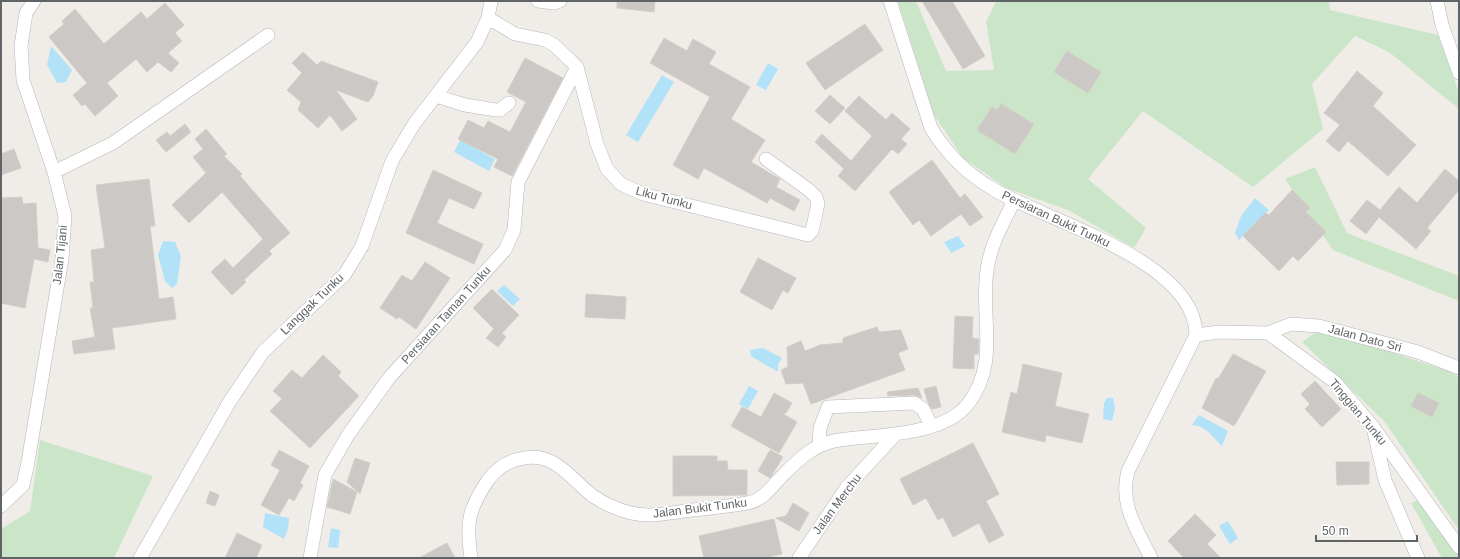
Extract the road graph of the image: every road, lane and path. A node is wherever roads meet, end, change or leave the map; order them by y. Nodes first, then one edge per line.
1 (34, 1) edge
2 (491, 1) edge
3 (538, 1) edge
4 (560, 1) edge
5 (890, 1) edge
6 (1437, 1) edge
7 (488, 18) junction
8 (268, 36) dead end
9 (576, 67) junction
10 (1459, 73) edge
11 (436, 96) junction
12 (509, 103) dead end
13 (766, 159) dead end
14 (54, 172) junction
15 (1014, 201) junction
16 (1268, 332) junction
17 (1196, 335) junction
18 (1459, 368) edge
19 (931, 426) junction
20 (1373, 427) junction
21 (894, 436) junction
22 (819, 446) junction
23 (1, 506) edge
24 (1459, 547) edge
25 (140, 558) edge
26 (310, 558) edge
27 (472, 558) edge
28 (799, 558) edge
29 (1151, 558) edge
30 (1418, 558) edge

1 - 14 street, Jalan Tijani
2 - 7 street, Langgak Tunku
3 - 4 street
5 - 15 street, Persiaran Bukit Tunku
6 - 10 street
7 - 9 street, Liku Tunku
7 - 11 street, Langgak Tunku
8 - 14 street
9 - 13 street, Liku Tunku
9 - 26 street, Persiaran Taman Tunku
11 - 12 street
11 - 25 street, Langgak Tunku
14 - 23 street, Jalan Tijani
15 - 17 street, Persiaran Bukit Tunku
15 - 19 street, Jalan Bukit Tunku
16 - 17 street
16 - 18 street, Jalan Dato Sri
16 - 20 street, Tinggian Tunku
17 - 29 street
19 - 21 street, Jalan Bukit Tunku
19 - 22 street
20 - 24 street, Tinggian Tunku
20 - 30 street
21 - 22 street, Jalan Bukit Tunku
21 - 28 street, Jalan Merchu
22 - 27 street, Jalan Bukit Tunku

